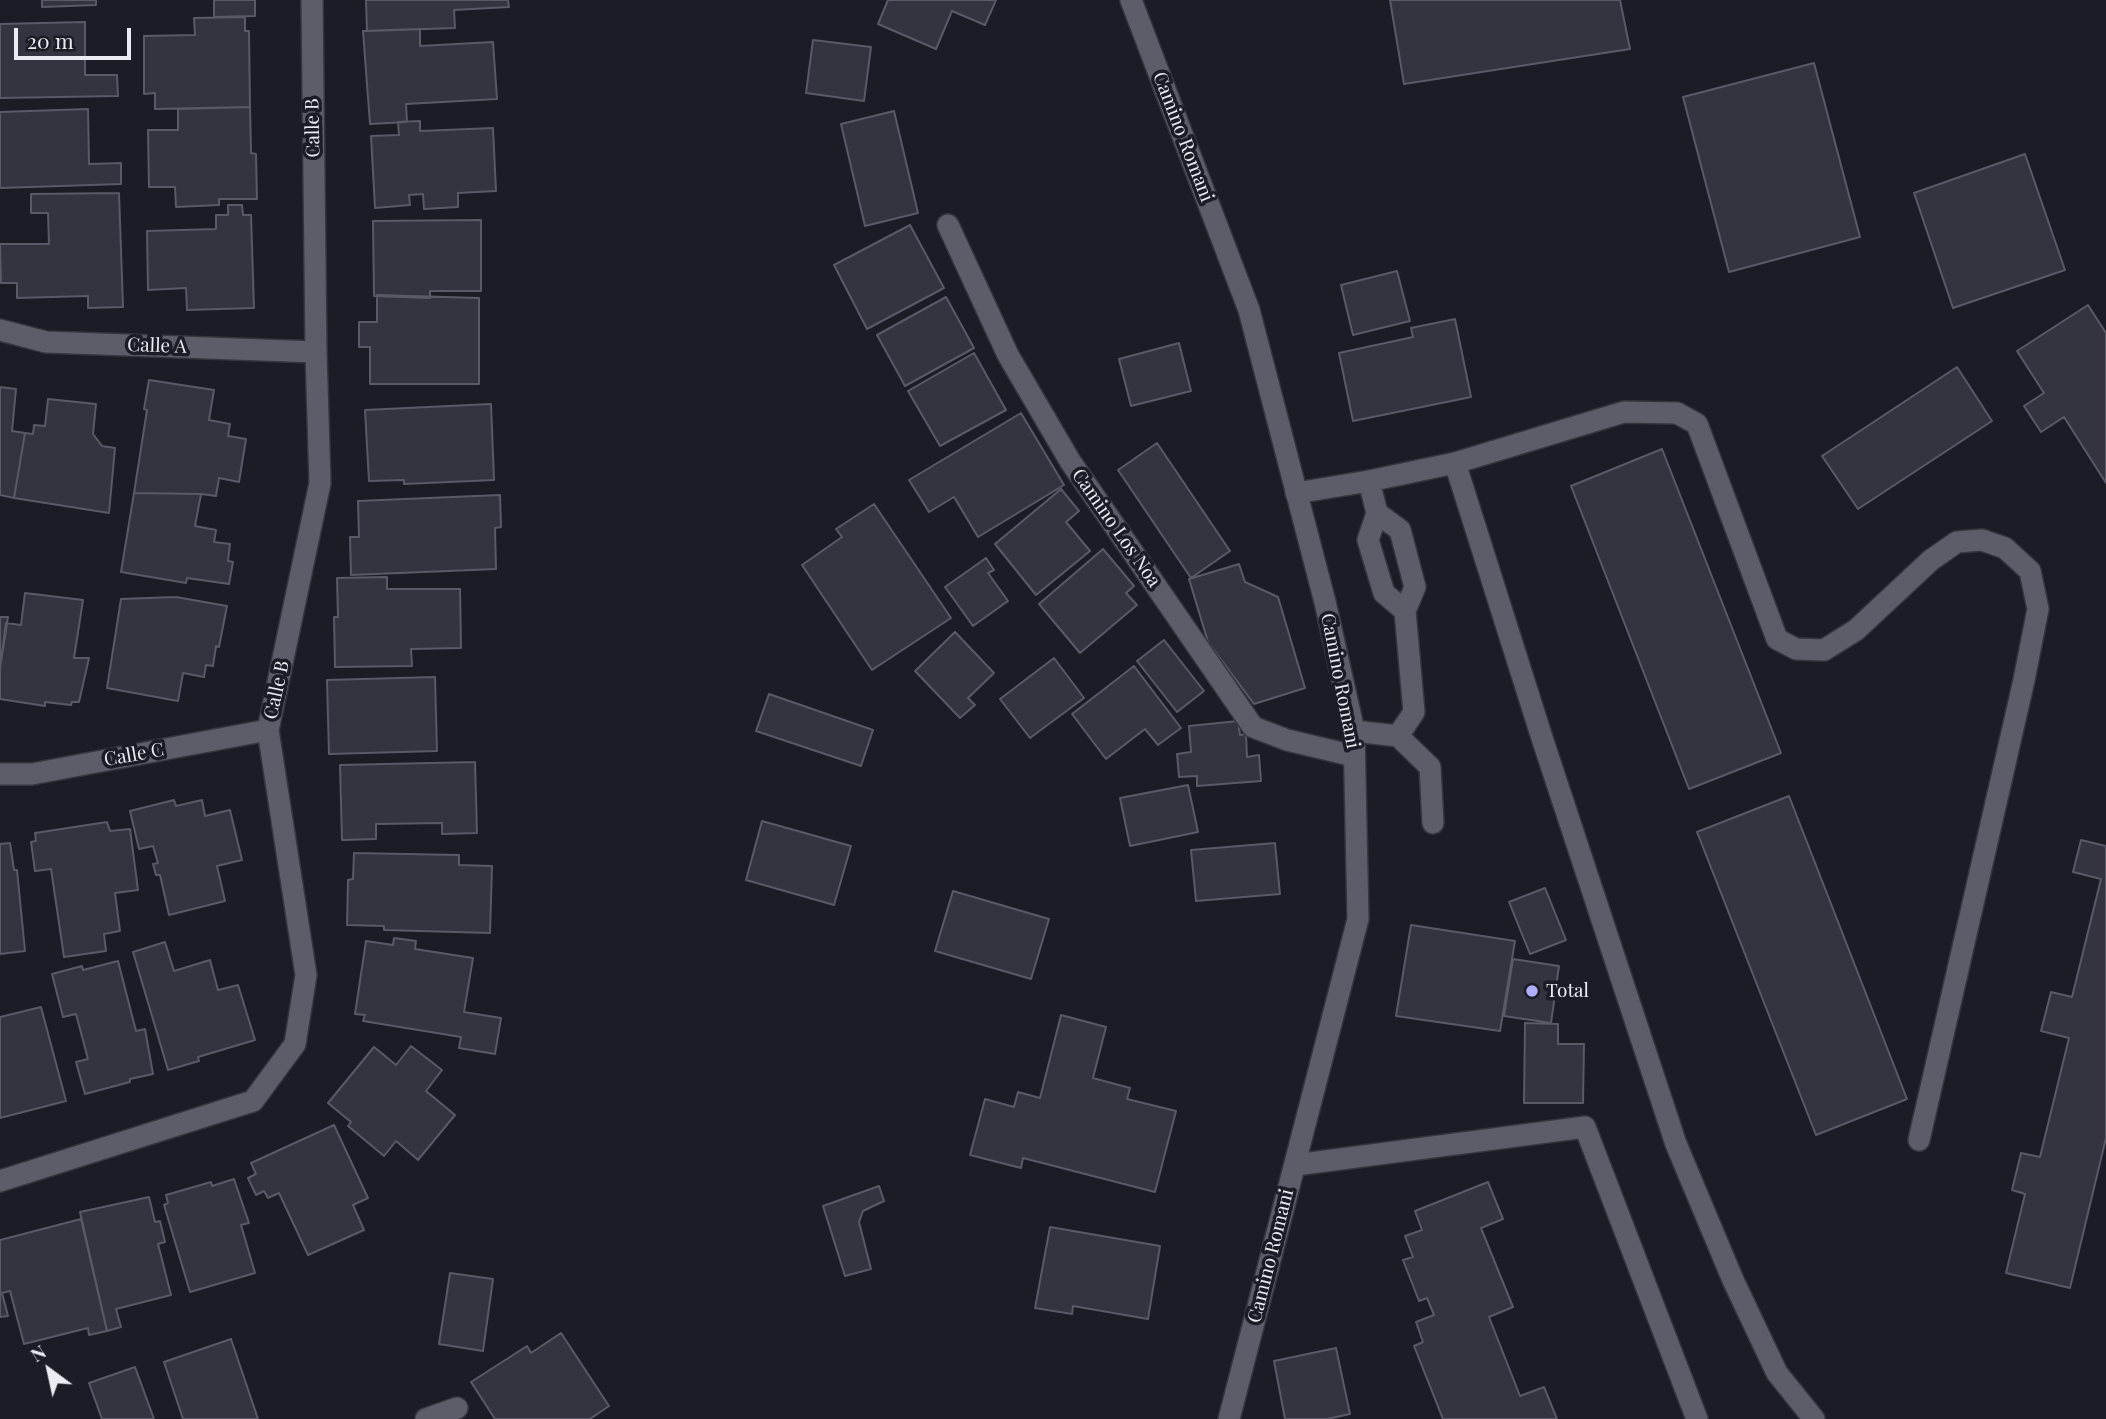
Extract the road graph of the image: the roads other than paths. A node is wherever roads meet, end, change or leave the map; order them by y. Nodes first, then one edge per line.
1 (312, 0) edge
2 (1131, 0) edge
3 (948, 225) dead end
4 (0, 330) edge
5 (316, 352) junction
6 (1455, 463) junction
7 (1369, 481) junction
8 (1296, 493) junction
9 (1377, 513) junction
10 (1405, 611) junction
11 (268, 730) junction
12 (1353, 731) junction
13 (1398, 736) junction
14 (1354, 756) junction
15 (0, 774) edge
16 (1433, 822) dead end
17 (1919, 1140) dead end
18 (1295, 1165) junction
19 (0, 1181) edge
20 (457, 1408) dead end
21 (426, 1419) edge
22 (1230, 1419) edge
23 (1697, 1419) edge
24 (1814, 1419) edge

1 - 5 street, Calle B
2 - 8 street, Camino Romani
3 - 14 street, Camino Los Noa
4 - 5 street, Calle A
5 - 11 street, Calle B
6 - 7 street
6 - 17 street
6 - 24 street
7 - 8 street
7 - 9 street
8 - 12 street, Camino Romani
9 - 10 street
9 - 10 street
10 - 13 street
11 - 15 street, Calle C
11 - 19 street, Calle B
12 - 13 street
12 - 14 street, Camino Romani
13 - 16 street
14 - 18 street, Camino Romani
18 - 22 street, Camino Romani
18 - 23 street
20 - 21 street

